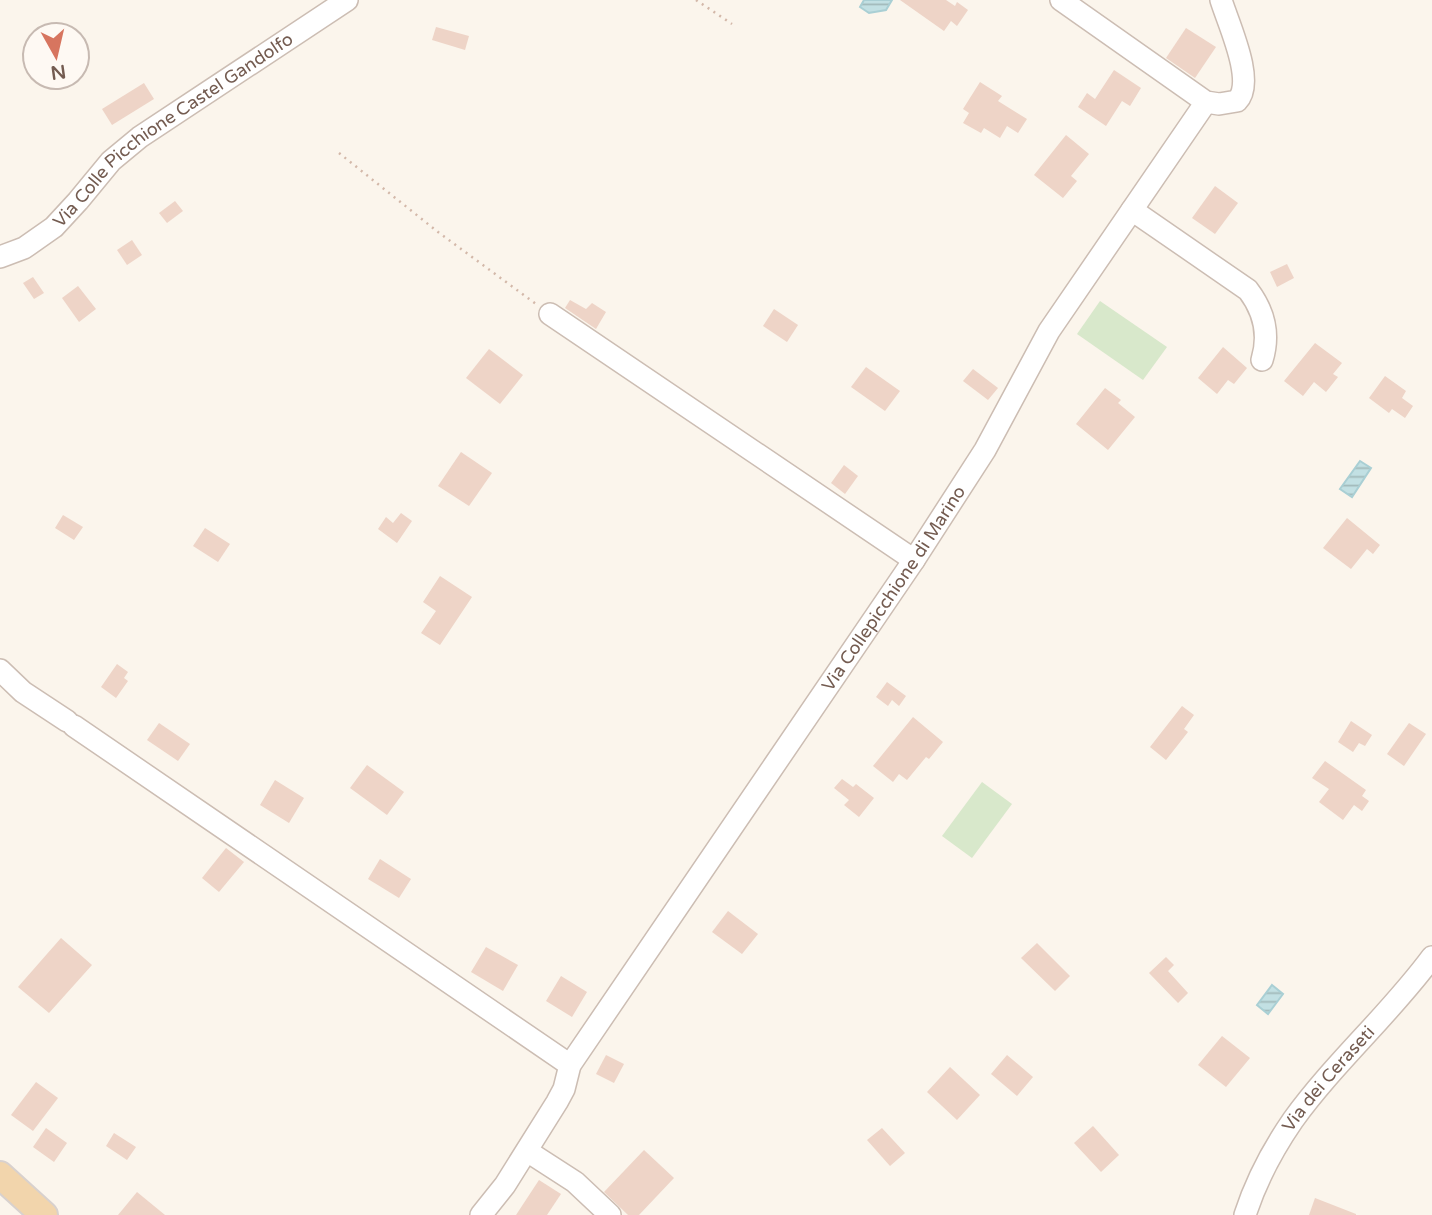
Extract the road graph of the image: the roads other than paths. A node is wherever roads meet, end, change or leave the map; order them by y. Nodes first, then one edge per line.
1 (347, 0) edge
2 (1061, 0) edge
3 (1221, 0) edge
4 (1206, 102) junction
5 (1132, 211) junction
6 (0, 257) edge
7 (550, 314) road end
8 (1262, 360) dead end
9 (914, 560) junction
10 (0, 670) edge
11 (1432, 957) edge
12 (570, 1065) junction
13 (527, 1151) junction
14 (0, 1175) edge
15 (44, 1215) edge
16 (481, 1215) edge
17 (610, 1215) edge
18 (1245, 1215) edge

1 - 6 street, Via Colle Picchione Castel Gandolfo
2 - 4 street
3 - 4 street
4 - 5 street, Via Collepicchione di Marino
5 - 8 street
5 - 9 street, Via Collepicchione di Marino
7 - 9 street
9 - 12 street, Via Collepicchione di Marino
10 - 12 street
11 - 18 street, Via dei Ceraseti
12 - 13 street, Via Collepicchione di Marino
13 - 16 street, Via Collepicchione di Marino
13 - 17 street
14 - 15 main road

